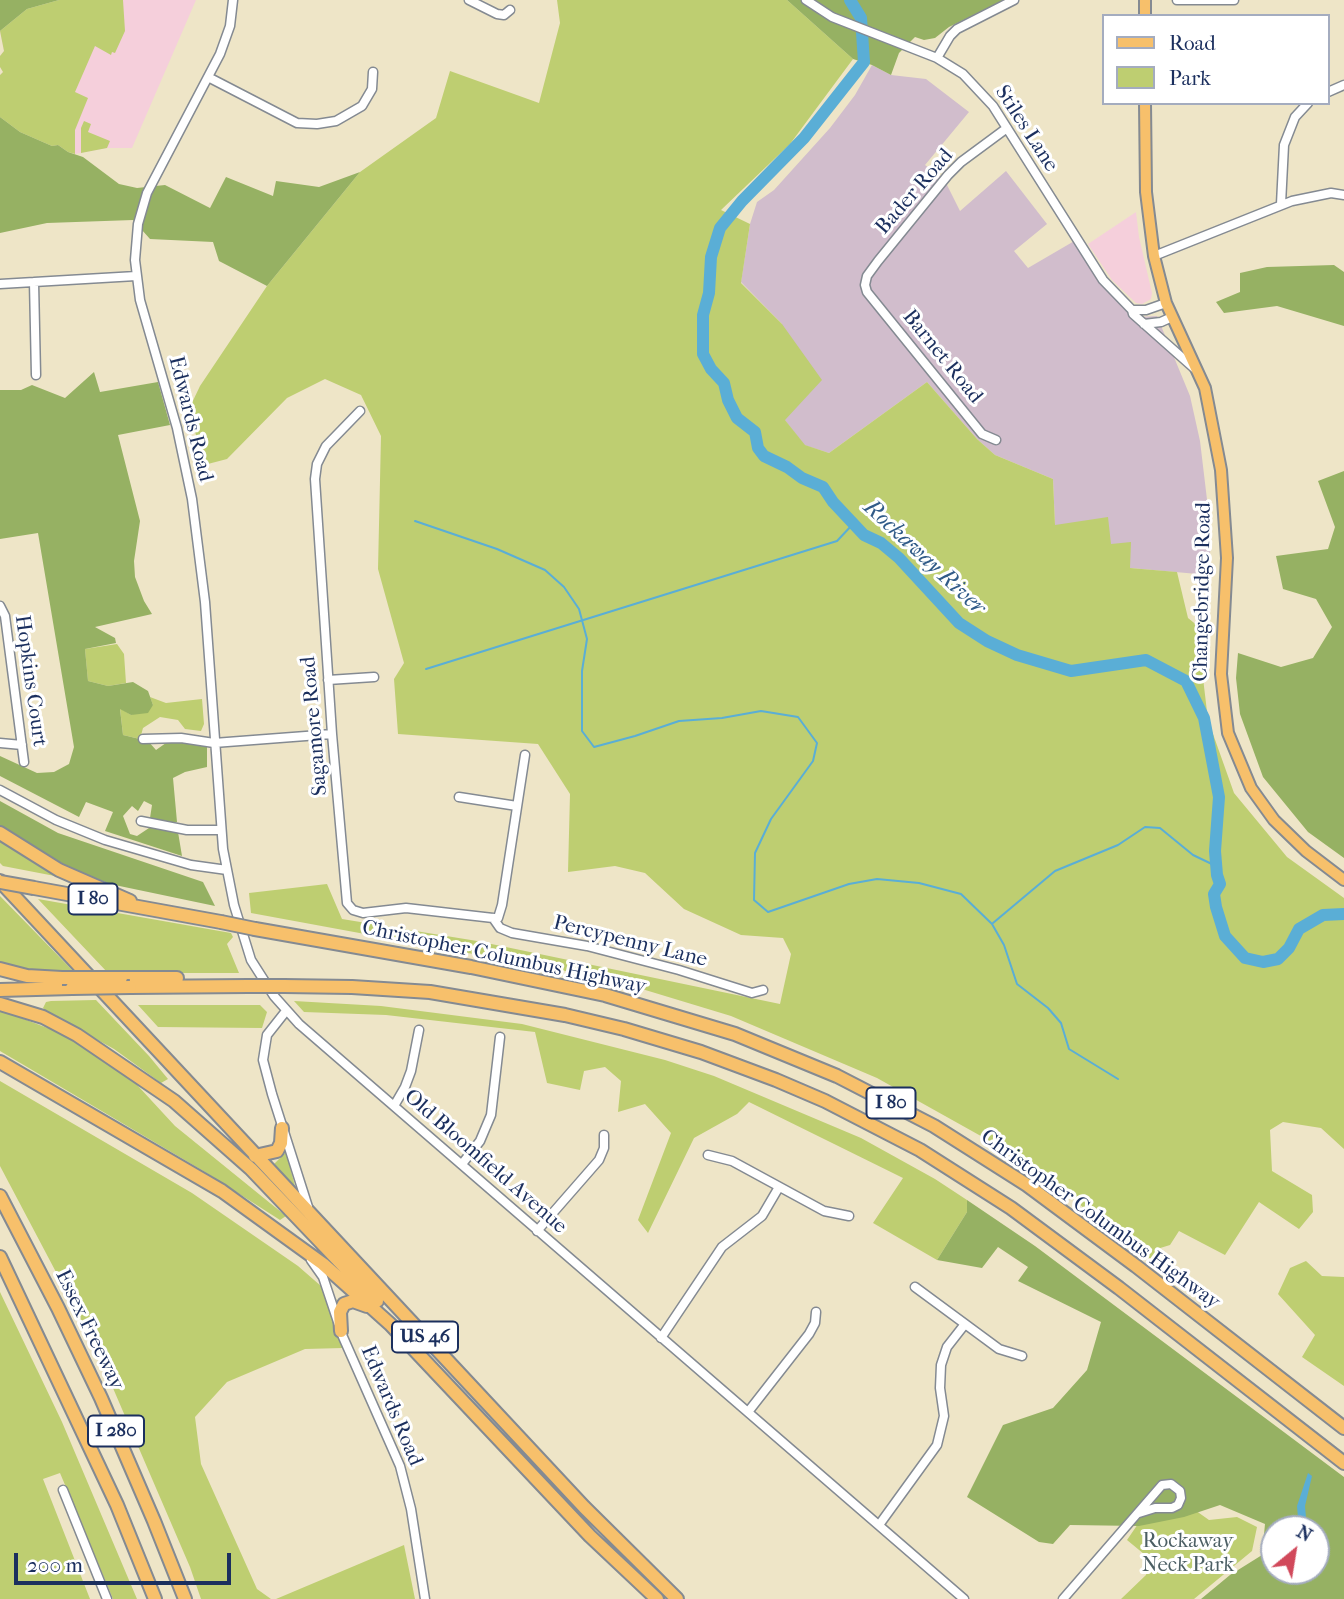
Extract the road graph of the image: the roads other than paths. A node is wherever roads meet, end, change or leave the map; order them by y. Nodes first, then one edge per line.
1 (233, 0) edge
2 (469, 0) edge
3 (806, 0) edge
4 (1014, 0) edge
5 (1177, 0) edge
6 (1234, 0) edge
7 (510, 10) dead end
8 (937, 58) junction
9 (373, 72) dead end
10 (208, 77) junction
11 (1144, 105) edge
12 (1306, 105) edge
13 (1007, 128) junction
14 (1344, 195) edge
15 (1281, 204) junction
16 (1154, 256) junction
17 (136, 276) junction
18 (34, 282) junction
19 (0, 284) edge
20 (866, 290) joint
21 (1166, 303) junction
22 (1132, 310) junction
23 (1172, 317) junction
24 (1144, 324) junction
25 (1196, 370) junction
26 (36, 375) dead end
27 (360, 411) dead end
28 (996, 440) dead end
29 (0, 606) edge
30 (374, 677) dead end
31 (328, 680) junction
32 (332, 734) junction
33 (143, 739) dead end
34 (0, 743) edge
35 (214, 743) junction
36 (22, 745) junction
37 (525, 755) dead end
38 (24, 762) dead end
39 (0, 790) edge
40 (459, 797) dead end
41 (517, 806) junction
42 (141, 821) dead end
43 (221, 830) junction
44 (0, 833) edge
45 (227, 870) junction
46 (1344, 880) edge
47 (0, 881) edge
48 (151, 910) junction
49 (493, 918) junction
50 (0, 970) edge
51 (126, 983) junction
52 (0, 990) edge
53 (763, 990) dead end
54 (0, 1003) edge
55 (286, 1011) junction
56 (419, 1030) dead end
57 (500, 1037) dead end
58 (0, 1062) edge
59 (394, 1106) junction
60 (282, 1128) junction
61 (604, 1135) dead end
62 (708, 1155) dead end
63 (256, 1156) junction
64 (462, 1164) junction
65 (779, 1187) junction
66 (0, 1196) edge
67 (849, 1216) dead end
68 (315, 1219) junction
69 (537, 1231) junction
70 (292, 1240) junction
71 (0, 1257) edge
72 (0, 1271) edge
73 (915, 1287) dead end
74 (374, 1309) junction
75 (816, 1312) dead end
76 (29, 1315) junction
77 (390, 1324) junction
78 (965, 1324) junction
79 (341, 1331) junction
80 (661, 1338) junction
81 (1022, 1356) dead end
82 (748, 1412) junction
83 (1344, 1428) edge
84 (1344, 1463) edge
85 (63, 1490) dead end
86 (1139, 1513) junction
87 (879, 1525) junction
88 (107, 1599) edge
89 (155, 1599) edge
90 (185, 1599) edge
91 (425, 1599) edge
92 (657, 1599) edge
93 (677, 1599) edge
94 (964, 1599) edge
95 (1063, 1599) edge

1 - 10 street, Edwards Road
2 - 7 street
3 - 8 street, Stiles Lane
4 - 8 street
5 - 6 street
8 - 13 street, Stiles Lane
9 - 10 street
10 - 17 street, Edwards Road
11 - 16 main road, Changebridge Road
12 - 15 street
13 - 20 street, Bader Road
13 - 22 street, Stiles Lane
14 - 15 street
15 - 16 street
16 - 21 main road, Changebridge Road
17 - 18 street
17 - 35 street, Edwards Road
18 - 19 street
18 - 26 street
20 - 28 street, Barnet Road
21 - 22 street
21 - 23 main road, Changebridge Road
22 - 24 street, Stiles Lane
23 - 24 street
23 - 25 main road, Changebridge Road
24 - 25 street, Stiles Lane
25 - 46 main road, Changebridge Road
27 - 31 street, Sagamore Road
29 - 36 street, Hopkins Court
30 - 31 street
31 - 32 street, Sagamore Road
32 - 35 street
32 - 49 street, Sagamore Road
33 - 35 street
34 - 36 street
35 - 43 street, Edwards Road
36 - 38 street, Hopkins Court
37 - 41 street
39 - 45 street
40 - 41 street
41 - 49 street
42 - 43 street
43 - 45 street, Edwards Road
44 - 48 highway
45 - 55 street, Old Bloomfield Avenue
47 - 48 highway, Christopher Columbus Highway / I 80, bridge
47 - 63 highway, US 46
48 - 83 highway, Christopher Columbus Highway / I 80, bridge
49 - 53 street, Percypenny Lane
50 - 51 highway, bridge
51 - 52 highway, bridge
51 - 84 highway, Christopher Columbus Highway / I 80, bridge
54 - 77 highway
55 - 59 street, Old Bloomfield Avenue
55 - 60 street
56 - 59 street
57 - 64 street
58 - 70 highway, US 46
59 - 64 street, Old Bloomfield Avenue
60 - 63 highway
60 - 68 street
61 - 69 street
62 - 65 street
63 - 68 highway, US 46
64 - 69 street, Old Bloomfield Avenue
65 - 67 street
65 - 80 street
66 - 90 highway, Essex Freeway / I 280
68 - 93 highway, US 46
69 - 80 street, Old Bloomfield Avenue
70 - 74 highway, US 46
70 - 79 street, Edwards Road
71 - 76 highway
72 - 76 highway
73 - 78 street
74 - 77 highway, US 46
74 - 79 highway
75 - 82 street
76 - 89 highway, I 280
77 - 92 highway, US 46
78 - 81 street
78 - 87 street
79 - 91 street, Edwards Road
80 - 82 street, Old Bloomfield Avenue
82 - 87 street, Old Bloomfield Avenue
85 - 88 street
86 - 86 street
86 - 95 street
87 - 94 street, Old Bloomfield Avenue

